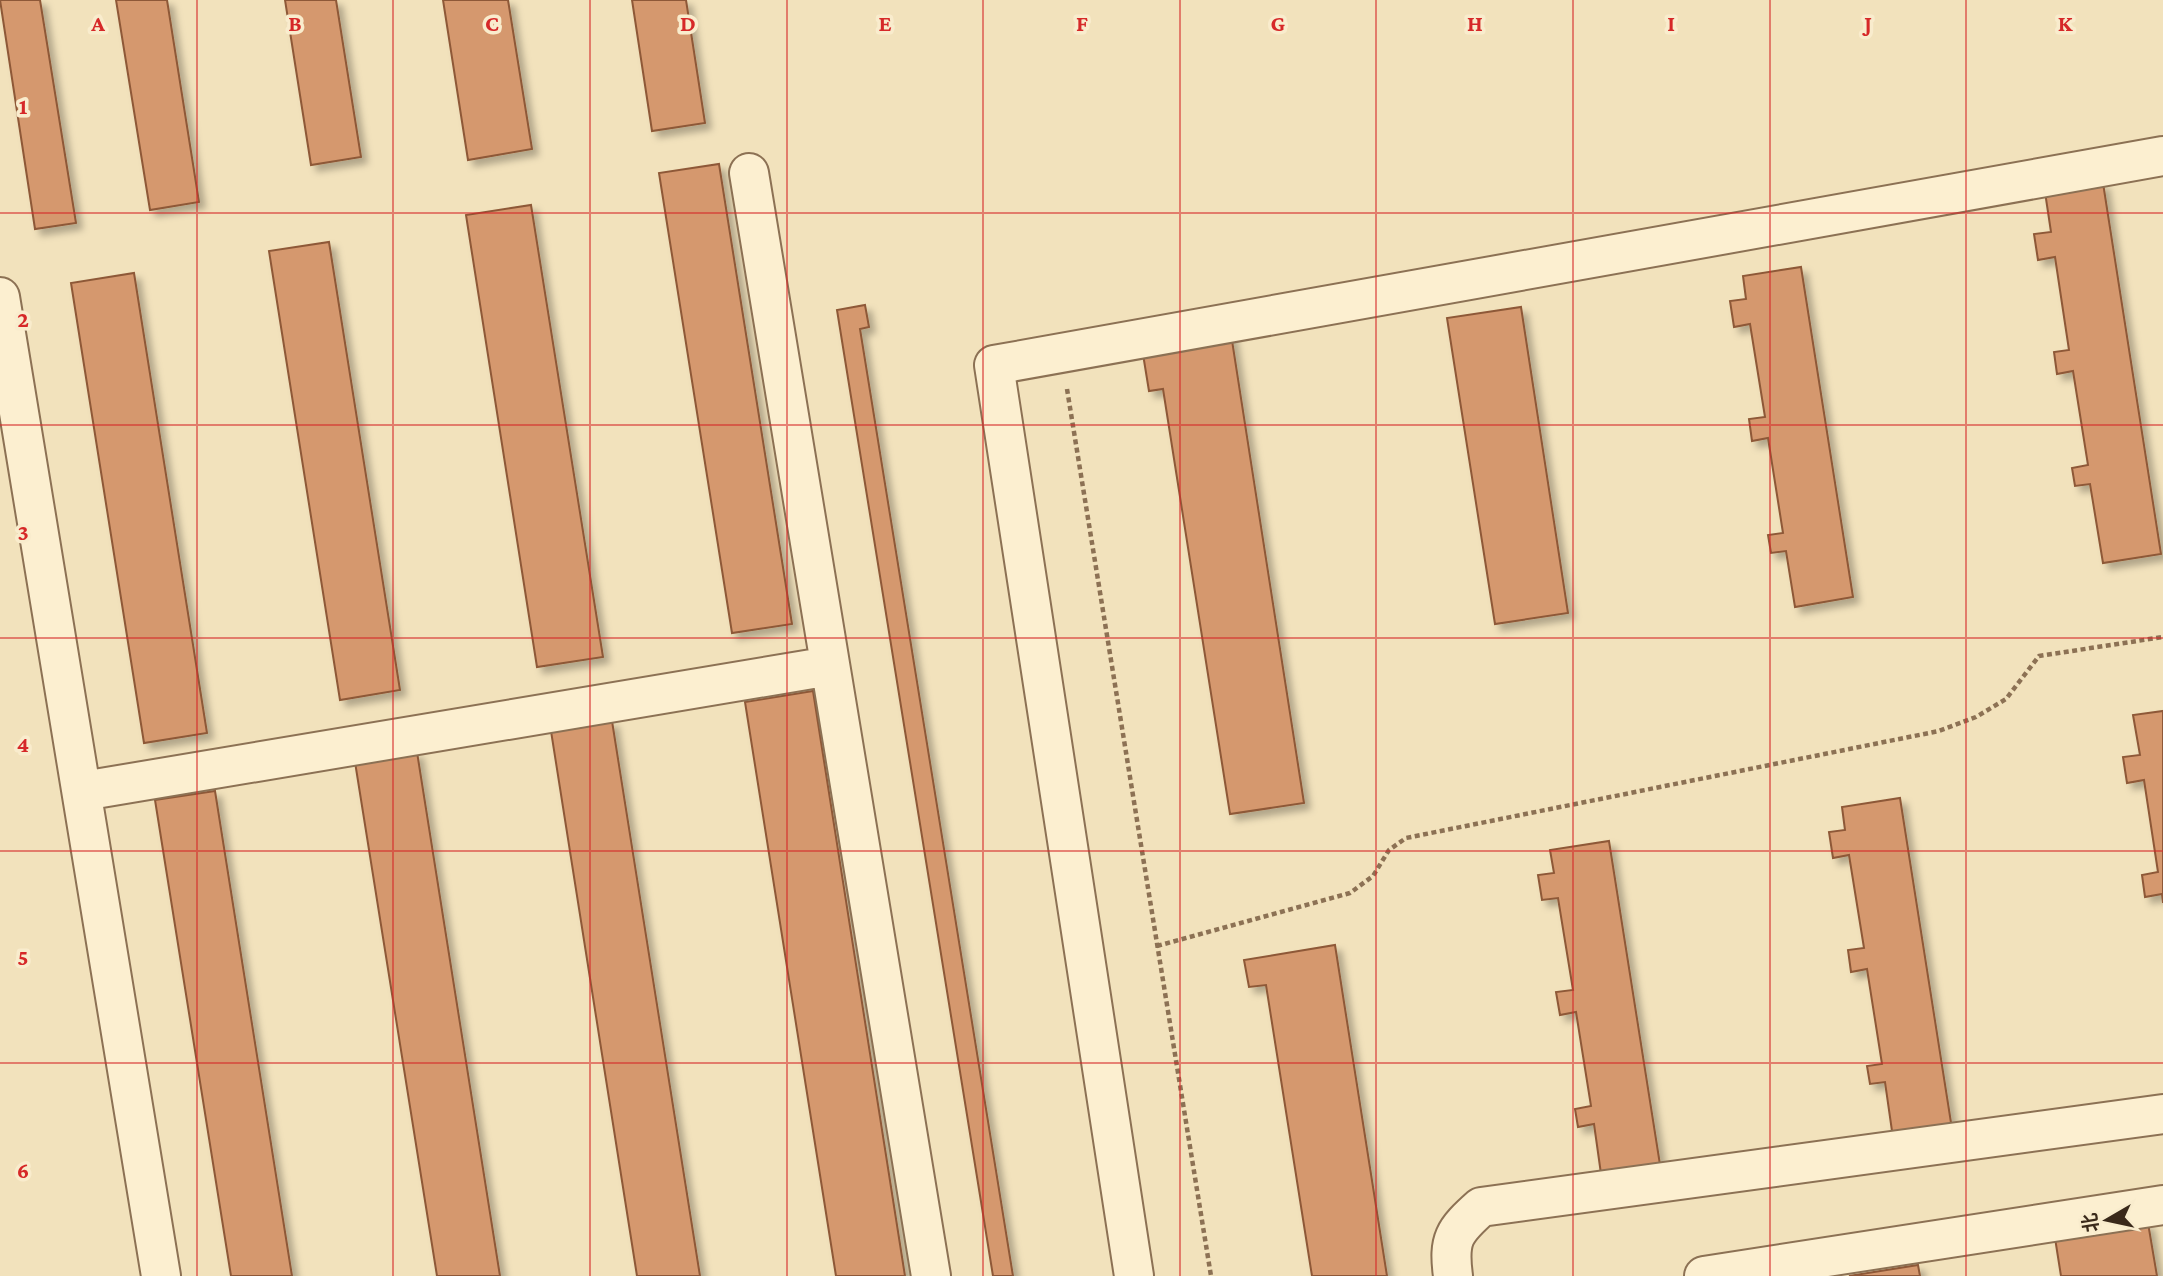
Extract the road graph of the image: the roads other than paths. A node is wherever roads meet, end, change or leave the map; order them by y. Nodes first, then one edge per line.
1 (2163, 156) edge
2 (749, 173) dead end
3 (0, 297) edge
4 (831, 666) junction
5 (83, 791) junction
6 (2163, 1114) edge
7 (2163, 1205) edge
8 (161, 1276) edge
9 (930, 1276) edge
10 (1134, 1276) edge
11 (1452, 1276) edge
12 (1704, 1276) edge

1 - 10 lane
2 - 4 lane
3 - 5 lane
4 - 5 lane
4 - 9 lane
5 - 8 lane
6 - 11 lane
7 - 12 lane

